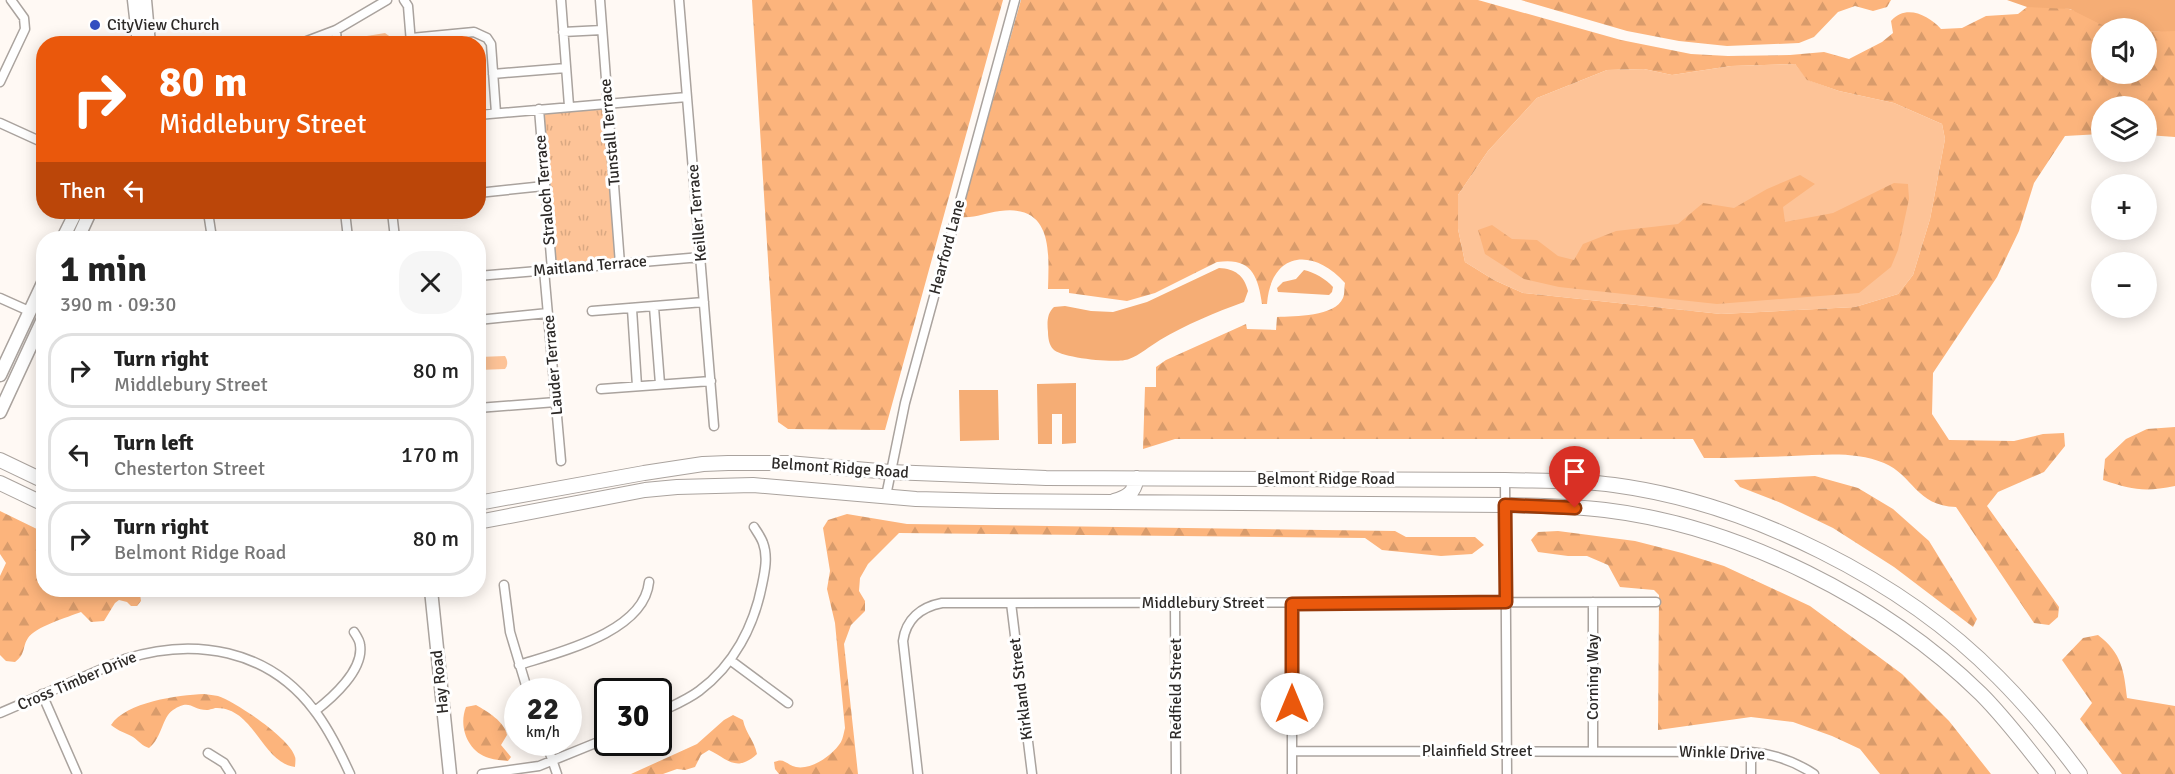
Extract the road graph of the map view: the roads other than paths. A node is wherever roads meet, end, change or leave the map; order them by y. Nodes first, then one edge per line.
1 (11, 0) edge
2 (134, 0) edge
3 (145, 0) edge
4 (387, 0) edge
5 (404, 0) edge
6 (561, 0) edge
7 (600, 0) edge
8 (679, 0) edge
9 (1015, 0) edge
10 (336, 30) junction
11 (602, 30) junction
12 (563, 33) junction
13 (137, 36) edge
14 (149, 36) edge
15 (320, 36) edge
16 (336, 36) edge
17 (411, 36) edge
18 (446, 36) edge
19 (484, 36) edge
20 (486, 37) edge
21 (566, 68) junction
22 (493, 74) junction
23 (0, 82) edge
24 (687, 97) junction
25 (608, 103) junction
26 (569, 106) junction
27 (539, 109) junction
28 (496, 114) junction
29 (486, 115) edge
30 (0, 123) edge
31 (36, 139) edge
32 (544, 186) junction
33 (486, 192) edge
34 (701, 257) junction
35 (620, 264) junction
36 (548, 270) junction
37 (486, 275) edge
38 (36, 297) edge
39 (0, 298) edge
40 (704, 302) junction
41 (654, 307) junction
42 (632, 309) junction
43 (29, 311) junction
44 (592, 311) dead end
45 (548, 313) junction
46 (486, 319) edge
47 (36, 336) edge
48 (0, 375) edge
49 (711, 381) junction
50 (660, 384) junction
51 (637, 386) junction
52 (601, 389) dead end
53 (556, 402) junction
54 (486, 407) edge
55 (0, 412) edge
56 (714, 426) dead end
57 (0, 460) edge
58 (561, 460) dead end
59 (890, 472) junction
60 (36, 477) edge
61 (1137, 478) junction
62 (1505, 480) junction
63 (0, 483) edge
64 (886, 496) junction
65 (36, 500) edge
66 (486, 502) edge
67 (1106, 503) junction
68 (1505, 505) junction
69 (486, 520) edge
70 (754, 527) dead end
71 (649, 582) dead end
72 (504, 585) dead end
73 (432, 597) edge
74 (1506, 602) junction
75 (1593, 602) junction
76 (1656, 602) dead end
77 (1011, 603) junction
78 (1175, 603) junction
79 (1292, 604) junction
80 (354, 632) dead end
81 (730, 660) junction
82 (519, 665) junction
83 (523, 678) edge
84 (42, 694) junction
85 (788, 703) dead end
86 (672, 705) edge
87 (315, 711) junction
88 (0, 713) edge
89 (594, 744) edge
90 (1507, 751) junction
91 (1662, 751) joint
92 (1292, 752) junction
93 (1593, 752) junction
94 (1751, 752) junction
95 (208, 753) dead end
96 (551, 756) edge
97 (553, 762) junction
98 (78, 774) edge
99 (231, 774) edge
100 (350, 774) edge
101 (450, 774) edge
102 (482, 774) edge
103 (557, 774) edge
104 (918, 774) edge
105 (1032, 774) edge
106 (1176, 774) edge
107 (1292, 774) edge
108 (1507, 774) edge
109 (1750, 774) edge
110 (1814, 774) edge
111 (2048, 774) edge
112 (2080, 774) edge

1 - 23 street
2 - 13 main road
3 - 14 main road
4 - 10 street
5 - 17 street
6 - 12 street
7 - 11 street, Tunstall Terrace
8 - 24 street, Keiller Terrace
9 - 59 street, Hearford Lane
10 - 15 street
10 - 16 street
11 - 12 street
11 - 25 street, Tunstall Terrace
12 - 21 street
18 - 19 street
20 - 22 street
21 - 22 street
21 - 26 street
22 - 28 street
24 - 25 street
24 - 34 street, Keiller Terrace
25 - 26 street
25 - 35 street, Tunstall Terrace
26 - 27 street
27 - 28 street
27 - 32 street, Straloch Terrace
28 - 29 street
30 - 31 street
32 - 33 street
32 - 36 street, Straloch Terrace
34 - 35 street, Maitland Terrace
34 - 40 street, Keiller Terrace
35 - 36 street, Maitland Terrace
36 - 37 street, Maitland Terrace
36 - 45 street, Lauder Terrace
38 - 43 main road
39 - 43 street
40 - 41 street
40 - 49 street, Keiller Terrace
41 - 42 street
41 - 50 street
42 - 44 street
42 - 51 street
43 - 48 main road
45 - 46 street
45 - 53 street, Lauder Terrace
47 - 55 main road
49 - 50 street
49 - 56 street, Keiller Terrace
50 - 51 street
51 - 52 street
53 - 54 street
53 - 58 street, Lauder Terrace
57 - 60 main road
59 - 61 main road, Belmont Ridge Road
59 - 64 street, Hearford Lane
59 - 66 main road, Belmont Ridge Road
61 - 62 main road, Belmont Ridge Road
61 - 67 main road
62 - 68 street
62 - 112 main road, Belmont Ridge Road
63 - 65 main road
64 - 67 main road, Belmont Ridge Road
64 - 69 main road, Belmont Ridge Road
67 - 68 main road, Belmont Ridge Road
68 - 74 street
68 - 111 main road, Belmont Ridge Road
70 - 81 street
71 - 82 street
72 - 82 street
73 - 101 main road, Hay Road
74 - 75 street, Middlebury Street
74 - 79 street, Middlebury Street
74 - 90 street
75 - 76 street, Middlebury Street
75 - 93 street, Corning Way
77 - 78 street, Middlebury Street
77 - 104 street, Middlebury Street
77 - 105 street, Kirkland Street
78 - 79 street, Middlebury Street
78 - 106 street, Redfield Street
79 - 92 street
80 - 87 street
81 - 85 street
81 - 86 street
82 - 83 street
84 - 87 street, Cross Timber Drive
84 - 88 street, Cross Timber Drive
84 - 98 street
87 - 100 street, Cross Timber Drive
89 - 97 street
90 - 92 street, Plainfield Street
90 - 93 street, Plainfield Street
90 - 108 street
91 - 93 street, Plainfield Street
91 - 94 street, Winkle Drive
92 - 107 street
94 - 109 street
94 - 110 street, Winkle Drive
95 - 99 street
96 - 97 street
97 - 102 street
97 - 103 street

